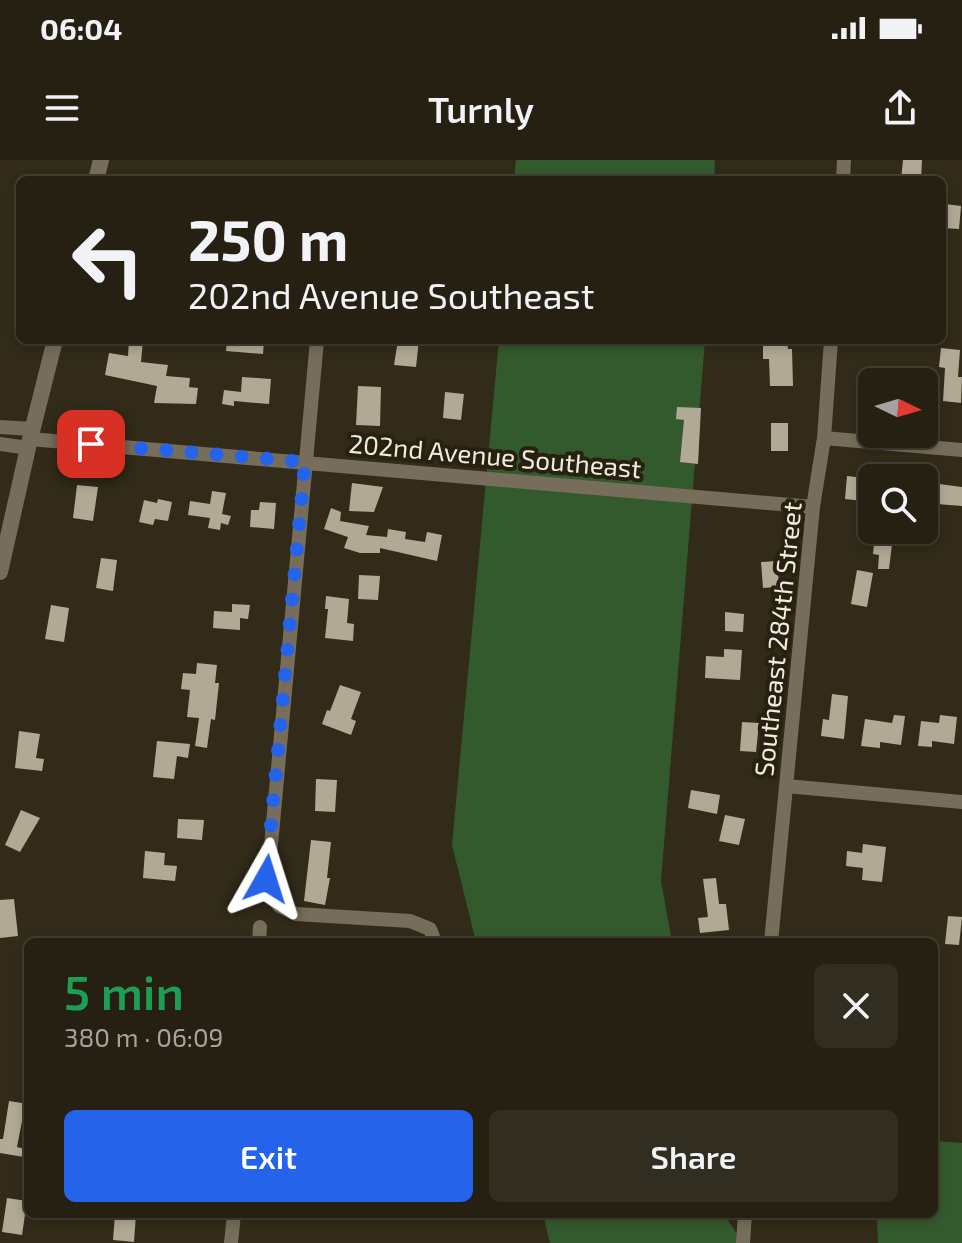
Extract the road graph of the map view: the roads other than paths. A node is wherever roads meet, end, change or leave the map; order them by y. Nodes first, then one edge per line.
1 (54, 344) edge
2 (317, 344) edge
3 (831, 344) edge
4 (0, 427) edge
5 (824, 438) junction
6 (30, 439) junction
7 (0, 444) edge
8 (962, 450) edge
9 (305, 462) junction
10 (813, 507) junction
11 (0, 572) edge
12 (786, 786) junction
13 (962, 802) edge
14 (432, 936) edge
15 (771, 938) edge
16 (234, 1218) edge
17 (745, 1218) edge
18 (231, 1243) edge
19 (743, 1243) edge

1 - 6 street
2 - 9 street
3 - 5 street, Southeast 284th Street
4 - 6 street, 202nd Avenue Southeast
5 - 8 street
5 - 10 street, Southeast 284th Street
6 - 7 street, 202nd Avenue Southeast
6 - 9 street, 202nd Avenue Southeast
6 - 11 street
9 - 10 street, 202nd Avenue Southeast
9 - 14 street
10 - 12 street, Southeast 284th Street
12 - 13 street
12 - 15 street, Southeast 284th Street
16 - 18 street
17 - 19 street

